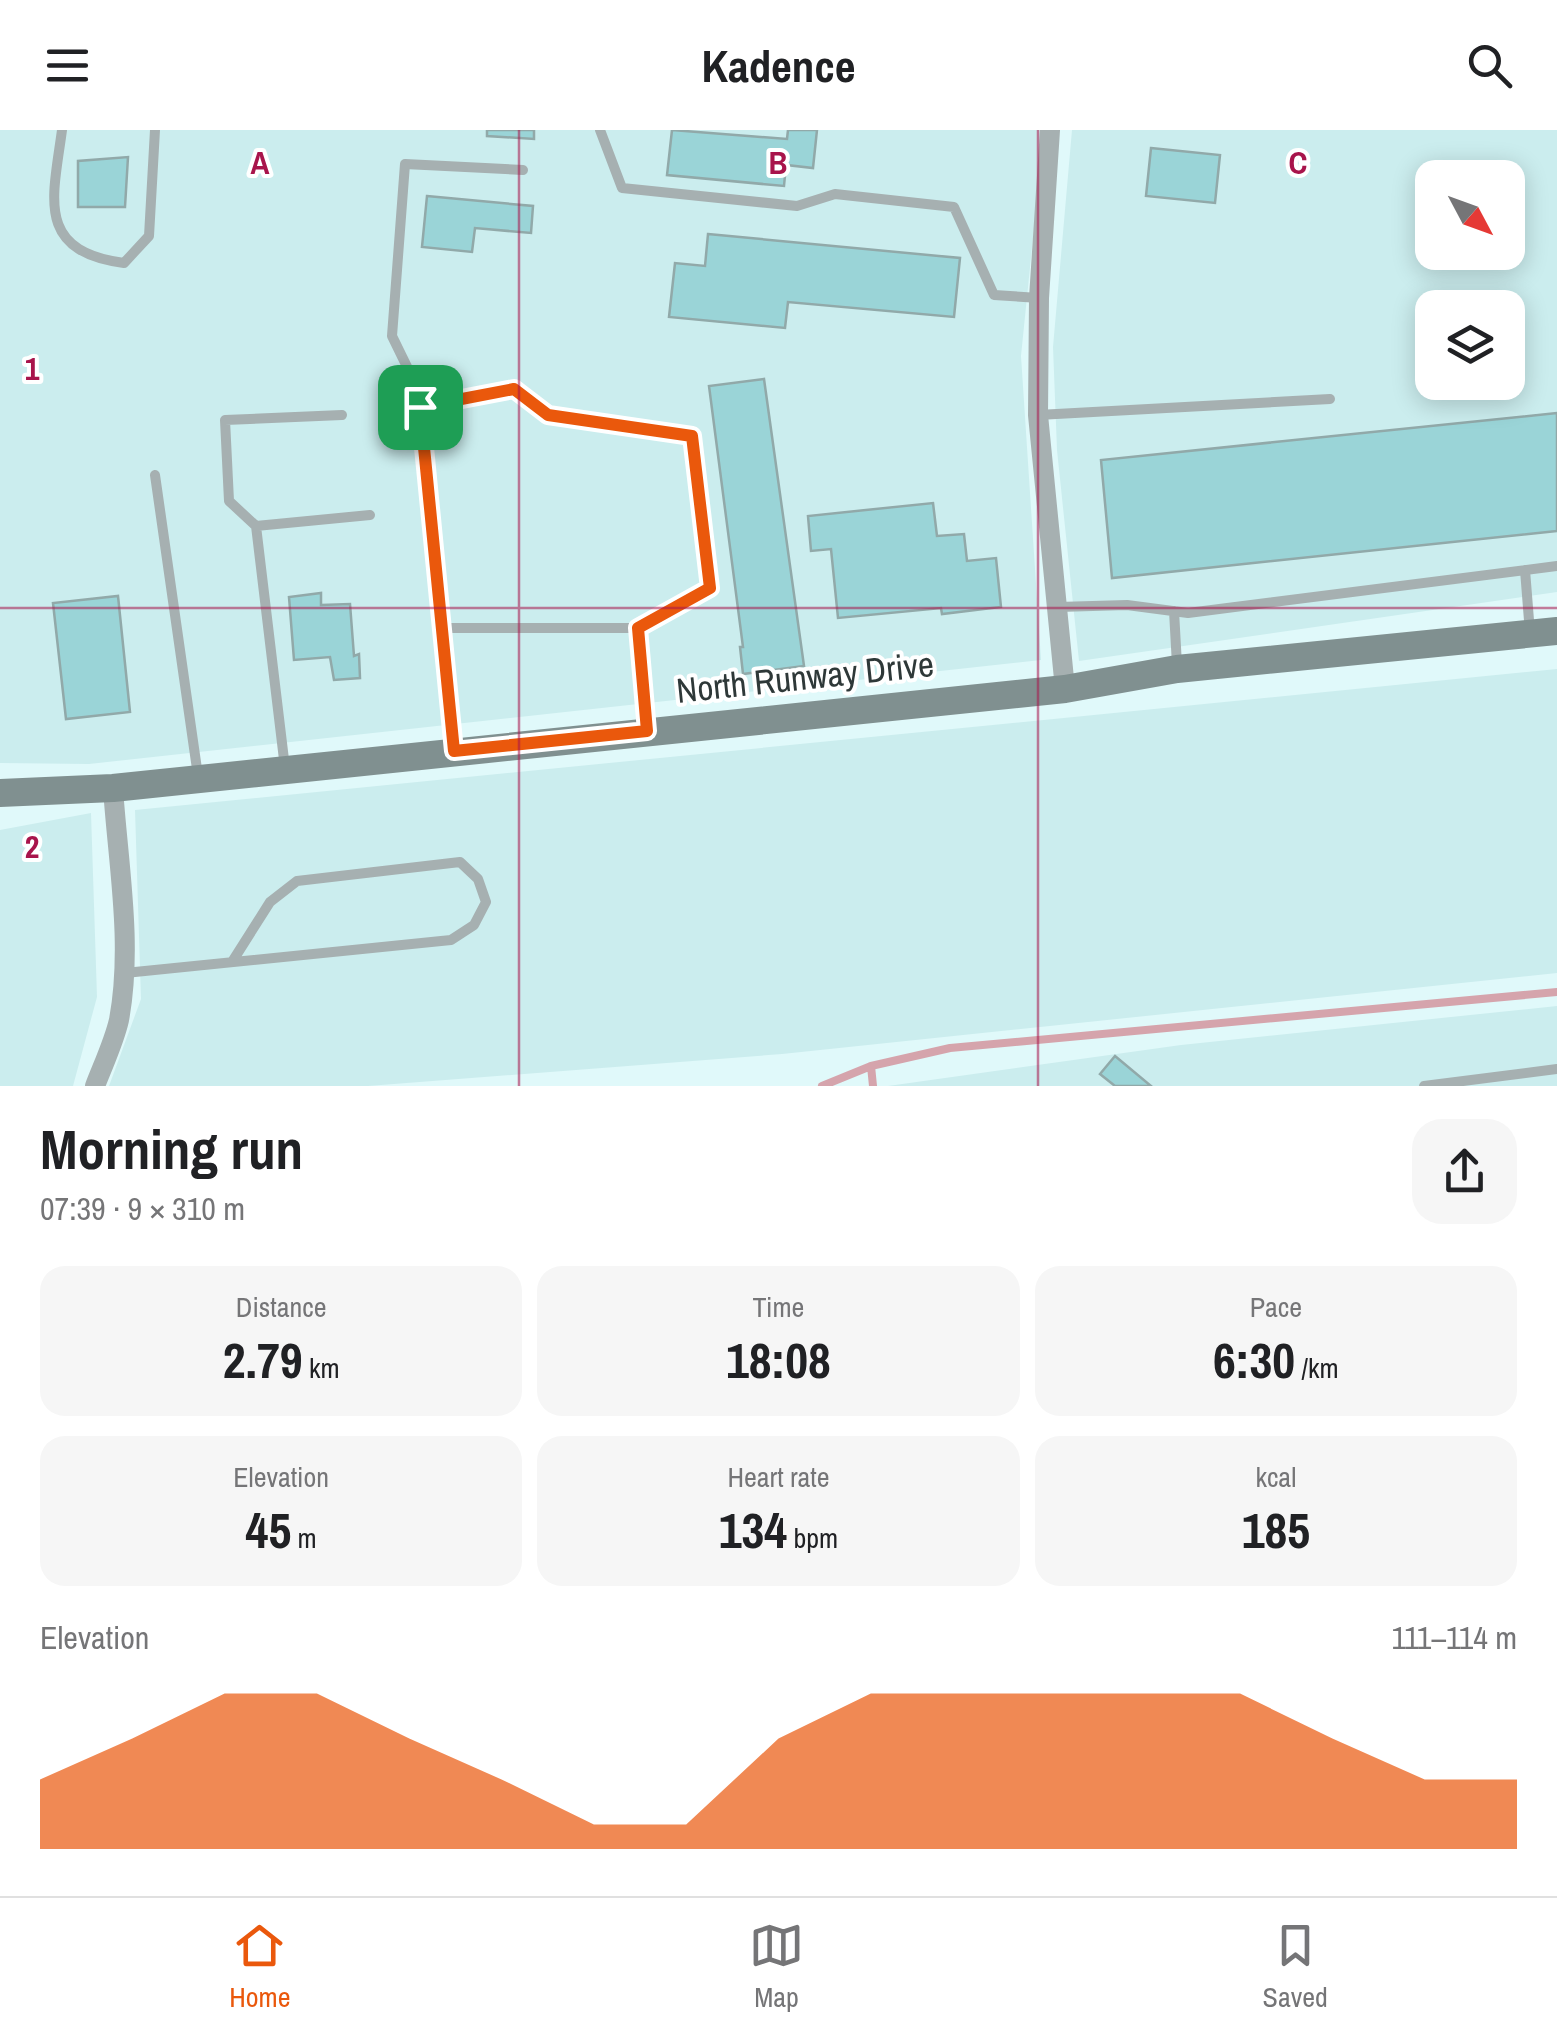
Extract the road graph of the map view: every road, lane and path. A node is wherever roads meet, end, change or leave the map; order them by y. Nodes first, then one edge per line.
1 (62, 130) edge
2 (155, 130) edge
3 (600, 130) edge
4 (1050, 130) edge
5 (523, 170) dead end
6 (1039, 298) junction
7 (1330, 398) dead end
8 (420, 407) junction
9 (342, 415) dead end
10 (1038, 415) junction
11 (155, 476) dead end
12 (370, 516) dead end
13 (256, 526) junction
14 (1557, 566) edge
15 (1525, 570) junction
16 (1056, 608) junction
17 (1174, 611) junction
18 (442, 628) junction
19 (638, 628) junction
20 (1544, 632) edge
21 (1177, 668) junction
22 (1065, 689) junction
23 (647, 731) junction
24 (454, 751) junction
25 (285, 768) junction
26 (198, 777) junction
27 (113, 788) junction
28 (0, 793) edge
29 (232, 962) junction
30 (123, 974) junction
31 (1557, 1069) edge
32 (95, 1086) edge
33 (1424, 1086) edge

1 - 2 lane
3 - 6 lane
4 - 6 street
5 - 8 lane
6 - 10 street
7 - 10 lane
8 - 18 lane
8 - 19 lane
9 - 13 lane
10 - 16 street
11 - 26 lane
12 - 13 lane
13 - 25 lane
14 - 15 lane
15 - 17 lane
15 - 20 lane
16 - 17 lane
16 - 22 street
17 - 21 lane
18 - 19 lane
18 - 24 lane
19 - 23 lane
20 - 21 street, North Runway Drive
21 - 22 street, North Runway Drive
22 - 23 street, North Runway Drive
23 - 24 street, North Runway Drive
24 - 25 street, North Runway Drive
25 - 26 street, North Runway Drive
26 - 27 street, North Runway Drive
27 - 28 street, North Runway Drive
27 - 30 street
29 - 29 lane
29 - 30 lane
30 - 32 street
31 - 33 lane

